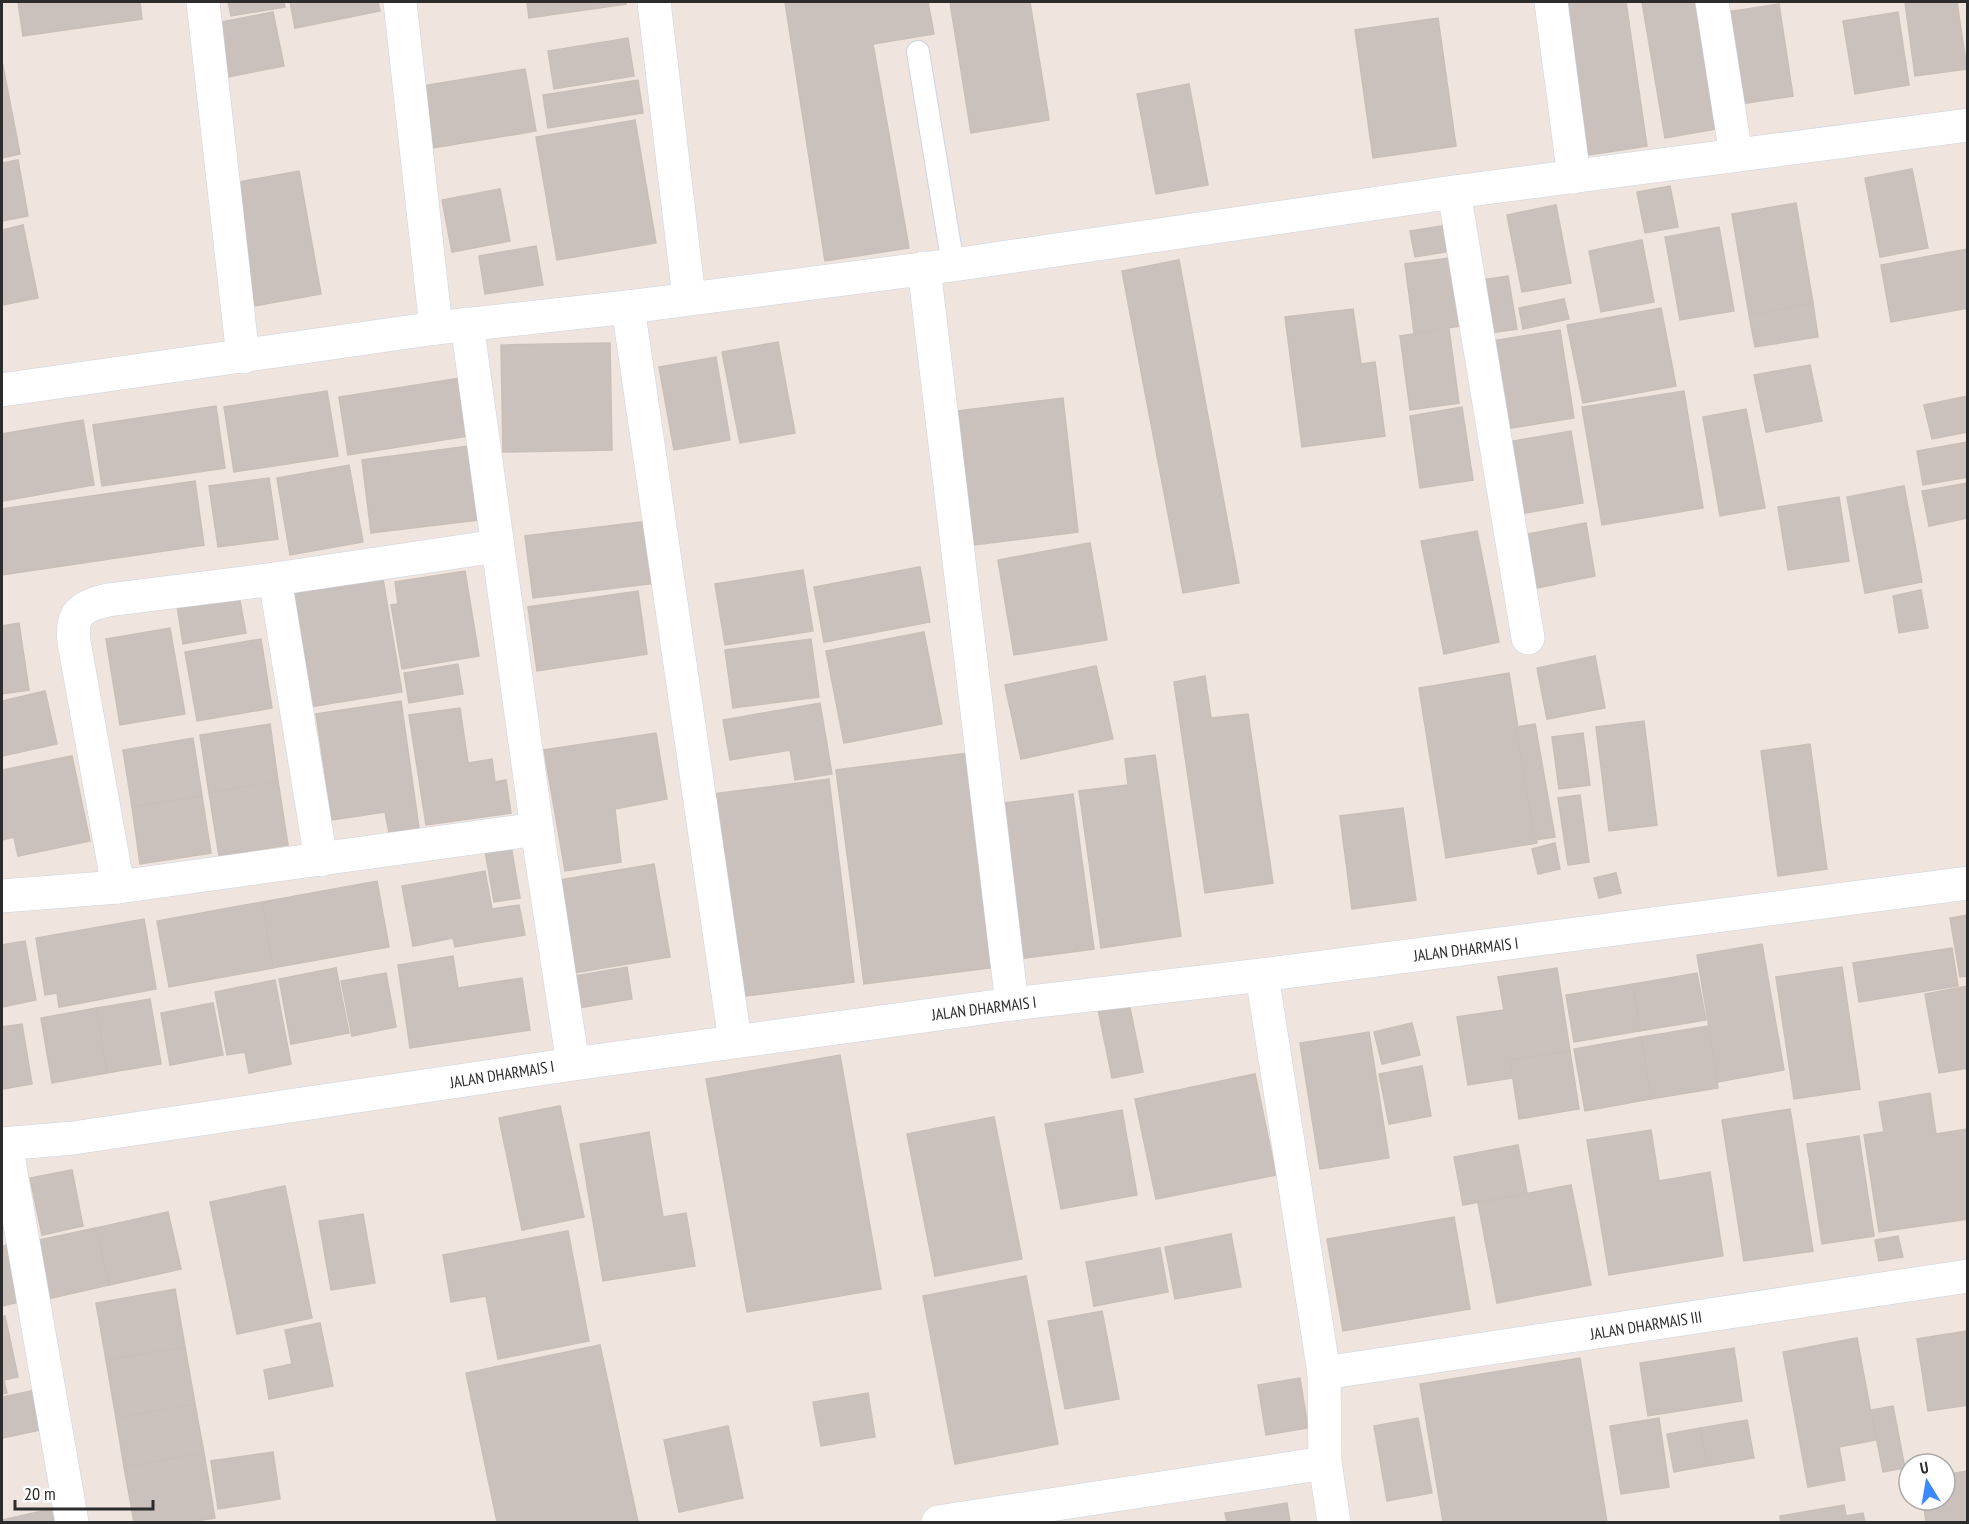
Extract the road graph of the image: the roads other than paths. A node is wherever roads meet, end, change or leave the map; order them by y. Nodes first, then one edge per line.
1 (203, 2) edge
2 (400, 2) edge
3 (654, 2) edge
4 (1551, 2) edge
5 (1712, 2) edge
6 (918, 52) dead end
7 (1968, 125) edge
8 (1736, 155) junction
9 (1574, 177) junction
10 (1454, 192) junction
11 (939, 266) junction
12 (689, 298) junction
13 (628, 307) junction
14 (452, 326) junction
15 (243, 357) junction
16 (2, 390) edge
17 (497, 546) junction
18 (275, 579) junction
19 (1528, 638) dead end
20 (537, 829) junction
21 (321, 860) junction
22 (1968, 883) edge
23 (118, 887) junction
24 (2, 896) edge
25 (1262, 975) junction
26 (1012, 1004) junction
27 (735, 1041) junction
28 (573, 1064) junction
29 (4, 1144) edge
30 (1968, 1276) edge
31 (1324, 1373) junction
32 (1325, 1463) junction
33 (72, 1522) edge
34 (938, 1522) edge
35 (1334, 1522) edge

1 - 15 street
2 - 14 street
3 - 12 street
4 - 9 street
5 - 8 street
6 - 11 lane
7 - 8 street
8 - 9 street
9 - 10 street
10 - 11 street
10 - 19 street
11 - 12 street
11 - 26 street
12 - 13 street
13 - 14 street
13 - 27 street
14 - 15 street
14 - 17 street
15 - 16 street
17 - 18 street
17 - 20 street
18 - 21 street
18 - 23 street
20 - 21 street
20 - 28 street
21 - 23 street
22 - 25 street, JALAN DHARMAIS I
23 - 24 street
25 - 26 street, JALAN DHARMAIS I
25 - 31 street
26 - 27 street, JALAN DHARMAIS I
27 - 28 street, JALAN DHARMAIS I
28 - 29 street, JALAN DHARMAIS I
29 - 33 street
30 - 31 street, JALAN DHARMAIS III
31 - 32 street
32 - 34 street
32 - 35 street

